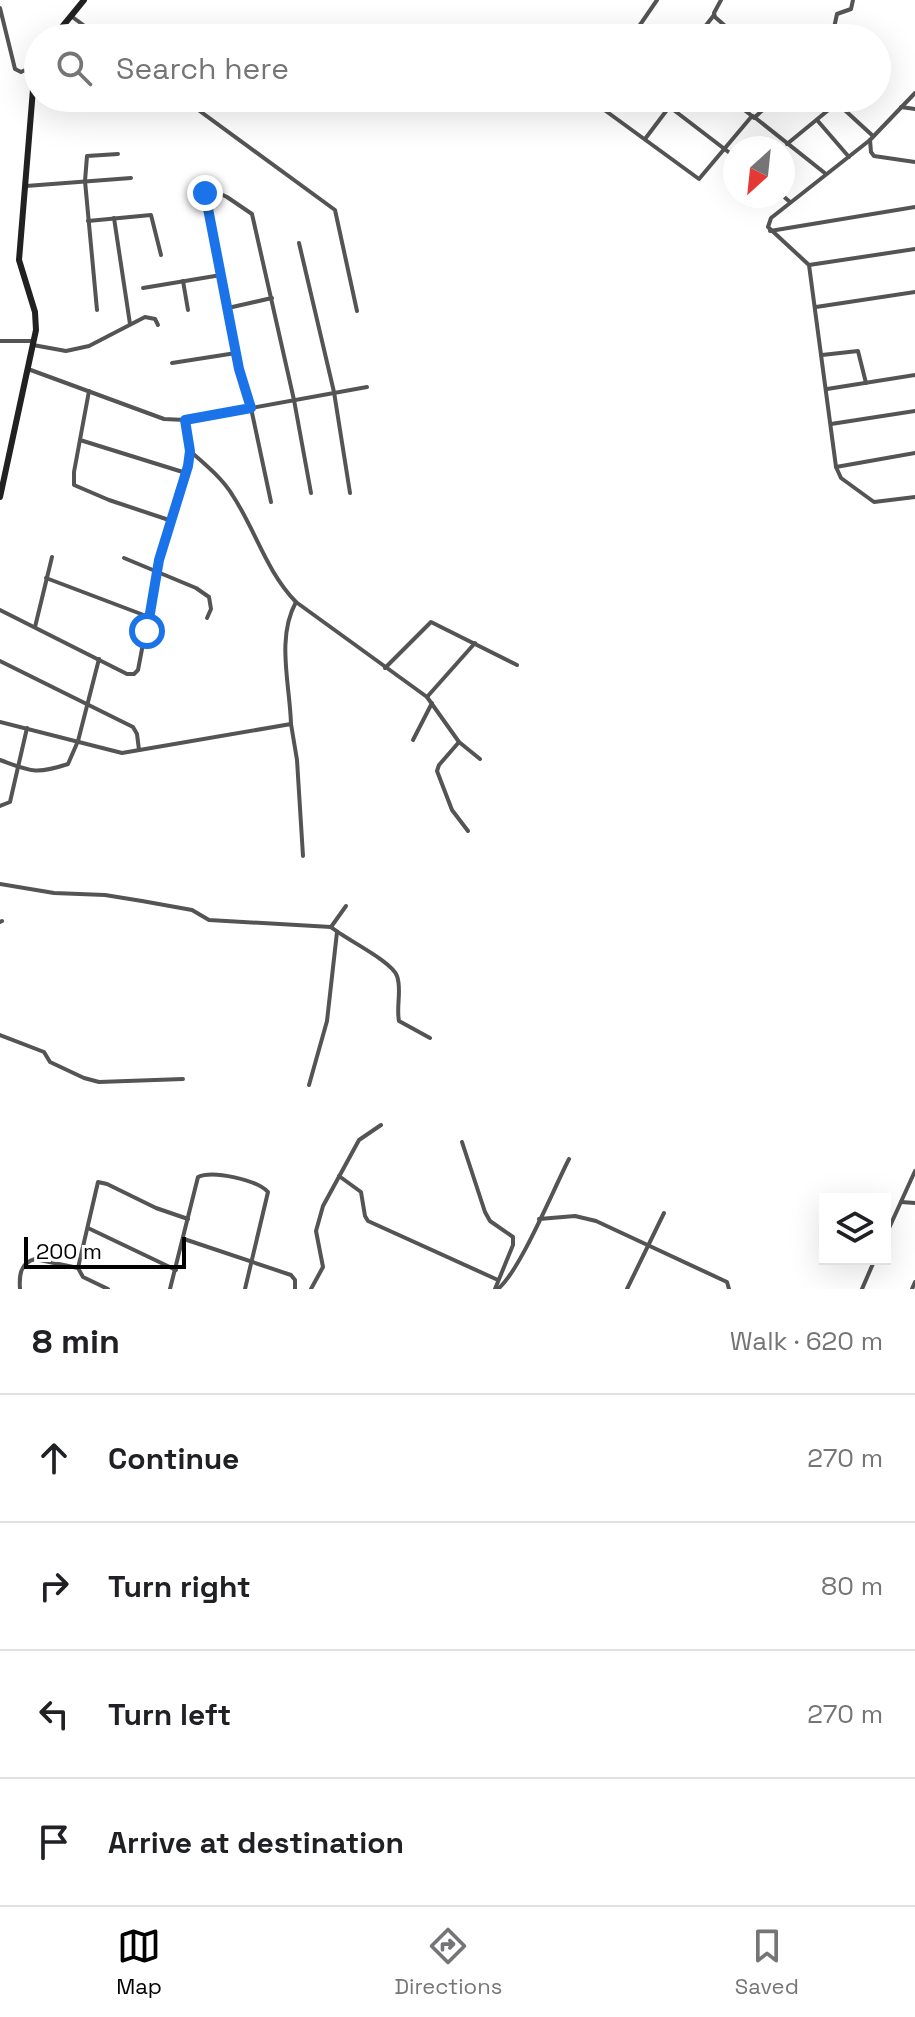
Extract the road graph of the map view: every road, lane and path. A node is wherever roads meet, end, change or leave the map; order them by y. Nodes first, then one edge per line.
1 (84, 0) edge
2 (657, 0) edge
3 (721, 0) edge
4 (853, 0) edge
5 (0, 8) edge
6 (714, 15) junction
7 (71, 16) junction
8 (64, 24) edge
9 (82, 24) edge
10 (641, 24) edge
11 (707, 24) edge
12 (724, 24) edge
13 (835, 24) edge
14 (24, 70) edge
15 (915, 93) edge
16 (901, 107) junction
17 (915, 109) edge
18 (33, 112) edge
19 (201, 112) edge
20 (607, 112) edge
21 (665, 112) edge
22 (676, 112) edge
23 (747, 112) edge
24 (759, 112) edge
25 (826, 112) edge
26 (846, 112) edge
27 (753, 117) junction
28 (817, 120) junction
29 (736, 136) edge
30 (777, 136) edge
31 (795, 138) edge
32 (872, 138) junction
33 (645, 139) junction
34 (723, 148) edge
35 (795, 150) edge
36 (723, 151) edge
37 (118, 154) dead end
38 (849, 157) junction
39 (915, 162) edge
40 (826, 174) junction
41 (131, 178) dead end
42 (85, 181) junction
43 (26, 186) junction
44 (795, 198) edge
45 (915, 207) edge
46 (783, 208) edge
47 (114, 218) junction
48 (88, 221) junction
49 (770, 231) junction
50 (299, 243) dead end
51 (915, 249) edge
52 (161, 255) dead end
53 (809, 265) junction
54 (221, 275) junction
55 (183, 281) junction
56 (143, 288) dead end
57 (915, 292) edge
58 (272, 298) junction
59 (816, 307) junction
60 (228, 308) junction
61 (97, 310) dead end
62 (188, 310) dead end
63 (357, 311) dead end
64 (130, 324) junction
65 (158, 325) dead end
66 (0, 341) edge
67 (33, 343) junction
68 (236, 353) junction
69 (822, 355) junction
70 (172, 363) dead end
71 (28, 369) junction
72 (915, 375) edge
73 (866, 383) junction
74 (367, 387) dead end
75 (826, 390) junction
76 (89, 391) junction
77 (334, 392) junction
78 (294, 400) junction
79 (251, 408) junction
80 (915, 411) edge
81 (185, 420) junction
82 (830, 425) junction
83 (80, 440) junction
84 (190, 451) junction
85 (915, 453) edge
86 (836, 467) junction
87 (186, 473) junction
88 (311, 493) dead end
89 (350, 493) dead end
90 (0, 497) edge
91 (915, 497) edge
92 (271, 502) dead end
93 (172, 521) junction
94 (52, 557) dead end
95 (124, 558) dead end
96 (158, 571) junction
97 (46, 578) junction
98 (296, 602) junction
99 (0, 610) edge
100 (149, 617) junction
101 (207, 618) dead end
102 (35, 627) junction
103 (475, 643) junction
104 (99, 658) junction
105 (0, 661) edge
106 (517, 665) dead end
107 (385, 668) junction
108 (427, 697) junction
109 (432, 703) junction
110 (88, 706) junction
111 (0, 722) edge
112 (291, 724) junction
113 (27, 728) junction
114 (413, 740) dead end
115 (78, 741) junction
116 (459, 742) junction
117 (139, 750) junction
118 (480, 759) dead end
119 (0, 760) edge
120 (17, 768) junction
121 (0, 806) edge
122 (468, 831) dead end
123 (303, 856) dead end
124 (0, 884) edge
125 (346, 906) dead end
126 (331, 927) junction
127 (337, 932) junction
128 (0, 1035) edge
129 (430, 1038) dead end
130 (183, 1079) dead end
131 (309, 1085) dead end
132 (381, 1125) dead end
133 (462, 1142) dead end
134 (569, 1159) dead end
135 (915, 1171) edge
136 (339, 1176) junction
137 (901, 1202) junction
138 (915, 1203) edge
139 (664, 1213) dead end
140 (188, 1219) junction
141 (539, 1219) junction
142 (891, 1224) edge
143 (87, 1228) junction
144 (184, 1239) junction
145 (648, 1245) junction
146 (252, 1262) junction
147 (872, 1265) edge
148 (78, 1268) junction
149 (176, 1270) junction
150 (498, 1280) junction
151 (915, 1282) edge
152 (170, 1288) edge
153 (20, 1289) edge
154 (108, 1289) edge
155 (177, 1289) edge
156 (245, 1289) edge
157 (295, 1289) edge
158 (311, 1289) edge
159 (496, 1289) edge
160 (628, 1289) edge
161 (729, 1289) edge
162 (862, 1289) edge
163 (912, 1289) edge

1 - 7 street
2 - 10 street
3 - 6 street
4 - 13 street
5 - 14 street
6 - 11 street
6 - 12 street
7 - 8 street
7 - 9 street
15 - 16 street
16 - 17 street
16 - 32 street
18 - 43 street
19 - 63 street
20 - 33 street
21 - 33 street
22 - 34 street
23 - 27 street
24 - 27 street
25 - 28 street
26 - 32 street
27 - 29 street
27 - 30 street
28 - 31 street
28 - 38 street
32 - 38 street
32 - 39 street
33 - 36 street
35 - 40 street
37 - 42 street
38 - 40 street
40 - 44 street
41 - 42 street
42 - 43 street
42 - 48 street
43 - 67 street
45 - 49 street
46 - 49 street
47 - 48 street
47 - 52 street
47 - 64 street
48 - 61 street
49 - 53 street
50 - 77 street
51 - 53 street
53 - 59 street
54 - 55 street
54 - 58 street
54 - 60 street
55 - 56 street
55 - 62 street
57 - 59 street
58 - 60 street
58 - 78 street
59 - 69 street
60 - 68 street
64 - 65 street
64 - 67 street
66 - 67 street
67 - 71 street
68 - 70 street
68 - 79 street
69 - 73 street
69 - 75 street
71 - 76 street
71 - 90 street
72 - 73 street
73 - 75 street
74 - 77 street
75 - 82 street
76 - 81 street
76 - 83 street
77 - 78 street
77 - 89 street
78 - 79 street
78 - 88 street
79 - 81 street
79 - 92 street
80 - 82 street
81 - 84 street
82 - 86 street
83 - 87 street
83 - 93 street
84 - 87 street
84 - 98 street
85 - 86 street
86 - 91 street
87 - 93 street
93 - 96 street
94 - 97 street
95 - 96 street
96 - 100 street
96 - 101 street
97 - 100 street
97 - 102 street
98 - 107 street
98 - 112 street
99 - 102 street
100 - 104 street
102 - 104 street
103 - 106 street
103 - 107 street
103 - 108 street
104 - 110 street
105 - 110 street
107 - 108 street
108 - 109 street
109 - 114 street
109 - 116 street
110 - 115 street
110 - 117 street
111 - 113 street
112 - 117 street
112 - 123 street
113 - 115 street
113 - 120 street
115 - 117 street
115 - 120 street
116 - 118 street
116 - 122 street
119 - 120 street
120 - 121 street
124 - 126 street
125 - 126 street
126 - 127 street
127 - 129 street
127 - 131 street
128 - 130 street
132 - 136 street
133 - 150 street
134 - 141 street
135 - 137 street
136 - 150 street
136 - 158 street
137 - 138 street
137 - 142 street
139 - 145 street
140 - 143 street
140 - 144 street
140 - 146 street
141 - 145 street
141 - 159 street
143 - 148 street
143 - 149 street
144 - 146 street
144 - 149 street
145 - 160 street
145 - 161 street
146 - 156 street
146 - 157 street
147 - 162 street
148 - 153 street
148 - 154 street
149 - 152 street
150 - 159 street
151 - 163 street
152 - 155 street

